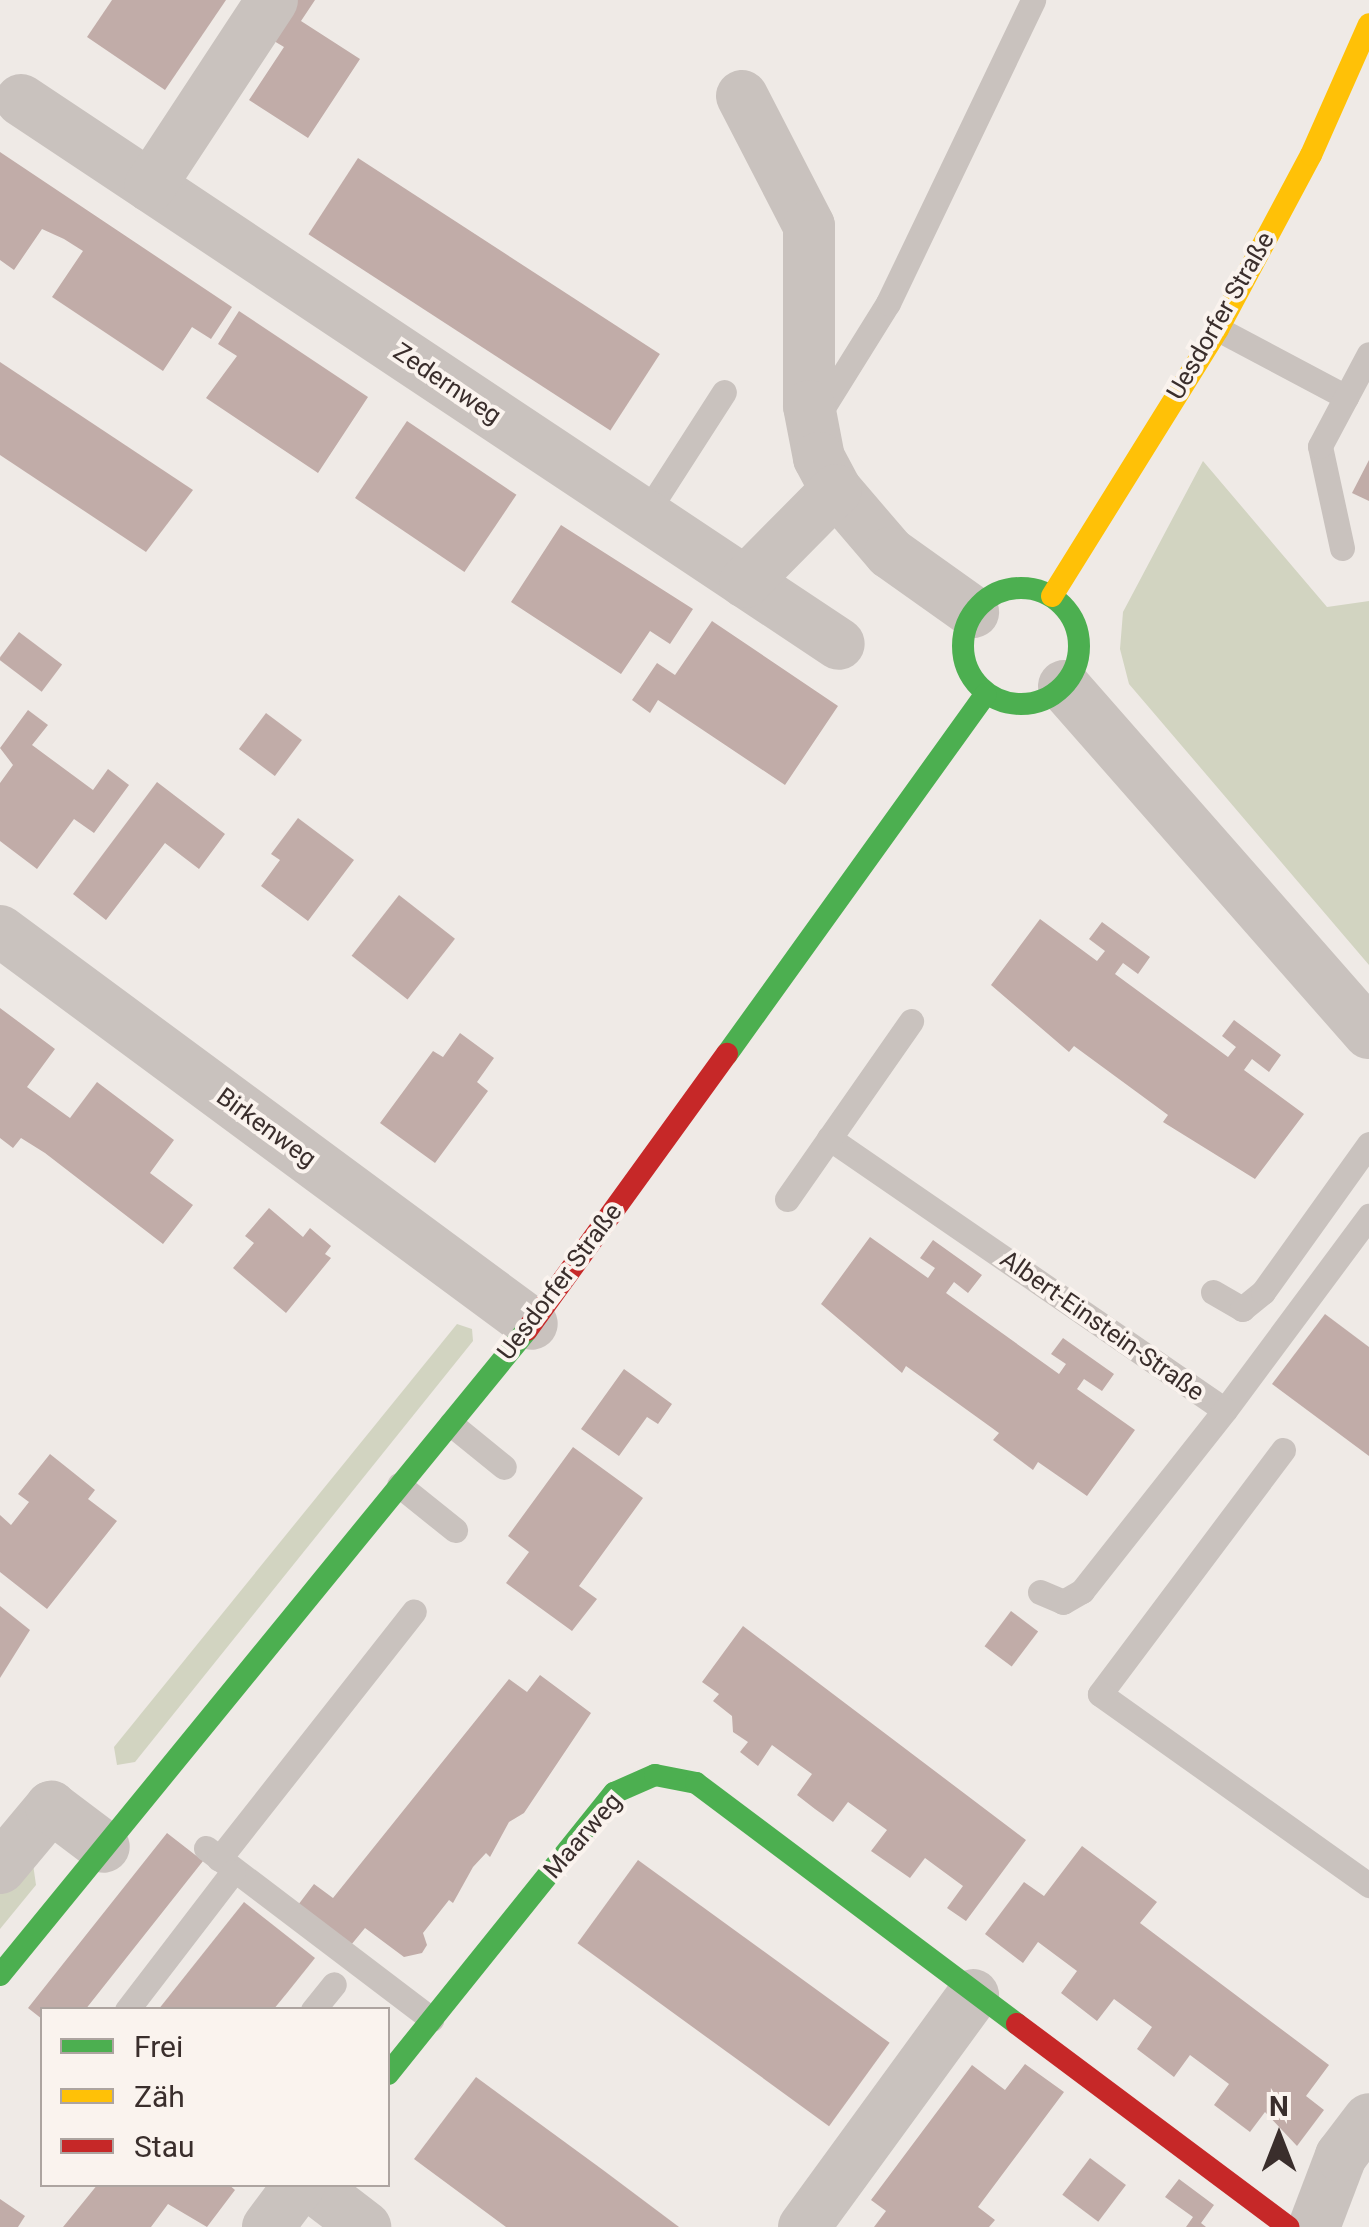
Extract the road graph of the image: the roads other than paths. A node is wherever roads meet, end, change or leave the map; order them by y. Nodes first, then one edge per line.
1 (272, 0) edge
2 (1033, 0) edge
3 (1369, 24) edge
4 (742, 96) dead end
5 (21, 100) dead end
6 (150, 186) junction
7 (1218, 329) junction
8 (1369, 354) edge
9 (724, 392) dead end
10 (1346, 398) junction
11 (812, 426) junction
12 (836, 490) junction
13 (645, 515) junction
14 (1342, 548) dead end
15 (745, 582) junction
16 (1052, 596) junction
17 (973, 612) junction
18 (839, 644) dead end
19 (1064, 686) junction
20 (986, 694) junction
21 (0, 931) edge
22 (911, 1021) dead end
23 (1369, 1034) edge
24 (829, 1138) junction
25 (1369, 1144) edge
26 (787, 1199) dead end
27 (1369, 1216) edge
28 (1213, 1292) dead end
29 (532, 1324) junction
30 (1225, 1410) junction
31 (450, 1424) junction
32 (1283, 1450) dead end
33 (504, 1467) dead end
34 (400, 1486) junction
35 (455, 1530) dead end
36 (1040, 1592) dead end
37 (414, 1612) dead end
38 (104, 1848) junction
39 (219, 1860) junction
40 (0, 1868) edge
41 (1369, 1884) edge
42 (0, 1975) edge
43 (334, 1984) dead end
44 (973, 1995) junction
45 (129, 2007) edge
46 (315, 2007) edge
47 (431, 2019) junction
48 (390, 2071) edge
49 (1369, 2119) edge
50 (298, 2187) edge
51 (313, 2187) edge
52 (268, 2227) edge
53 (364, 2227) edge
54 (804, 2227) edge
55 (1288, 2227) edge
56 (1314, 2227) edge

1 - 6 street
2 - 11 lane
3 - 7 street, Uesdorfer Straße
4 - 11 street
5 - 6 street, Zedernweg
6 - 13 street, Zedernweg
7 - 10 lane
7 - 16 street, Uesdorfer Straße
8 - 10 lane
9 - 13 lane
10 - 14 lane
11 - 12 street
12 - 15 street
12 - 17 street
13 - 15 street, Zedernweg
15 - 18 street, Zedernweg
16 - 17 street
16 - 19 street
17 - 20 street
19 - 20 street
19 - 23 street
20 - 29 street, Uesdorfer Straße
21 - 29 street, Birkenweg
22 - 24 lane
24 - 26 lane
24 - 30 lane, Albert-Einstein-Straße
25 - 28 lane
27 - 30 lane, Albert-Einstein-Straße
29 - 31 street, Uesdorfer Straße
30 - 36 lane
31 - 33 lane
31 - 34 street, Uesdorfer Straße
32 - 41 lane
34 - 35 lane
34 - 38 street, Uesdorfer Straße
37 - 39 lane
38 - 40 street
38 - 42 street, Uesdorfer Straße
39 - 45 lane
39 - 47 lane
43 - 46 lane
44 - 47 street, Maarweg
44 - 54 street
44 - 55 street, Maarweg
47 - 48 street, Maarweg
49 - 56 street
50 - 52 street
51 - 53 street

